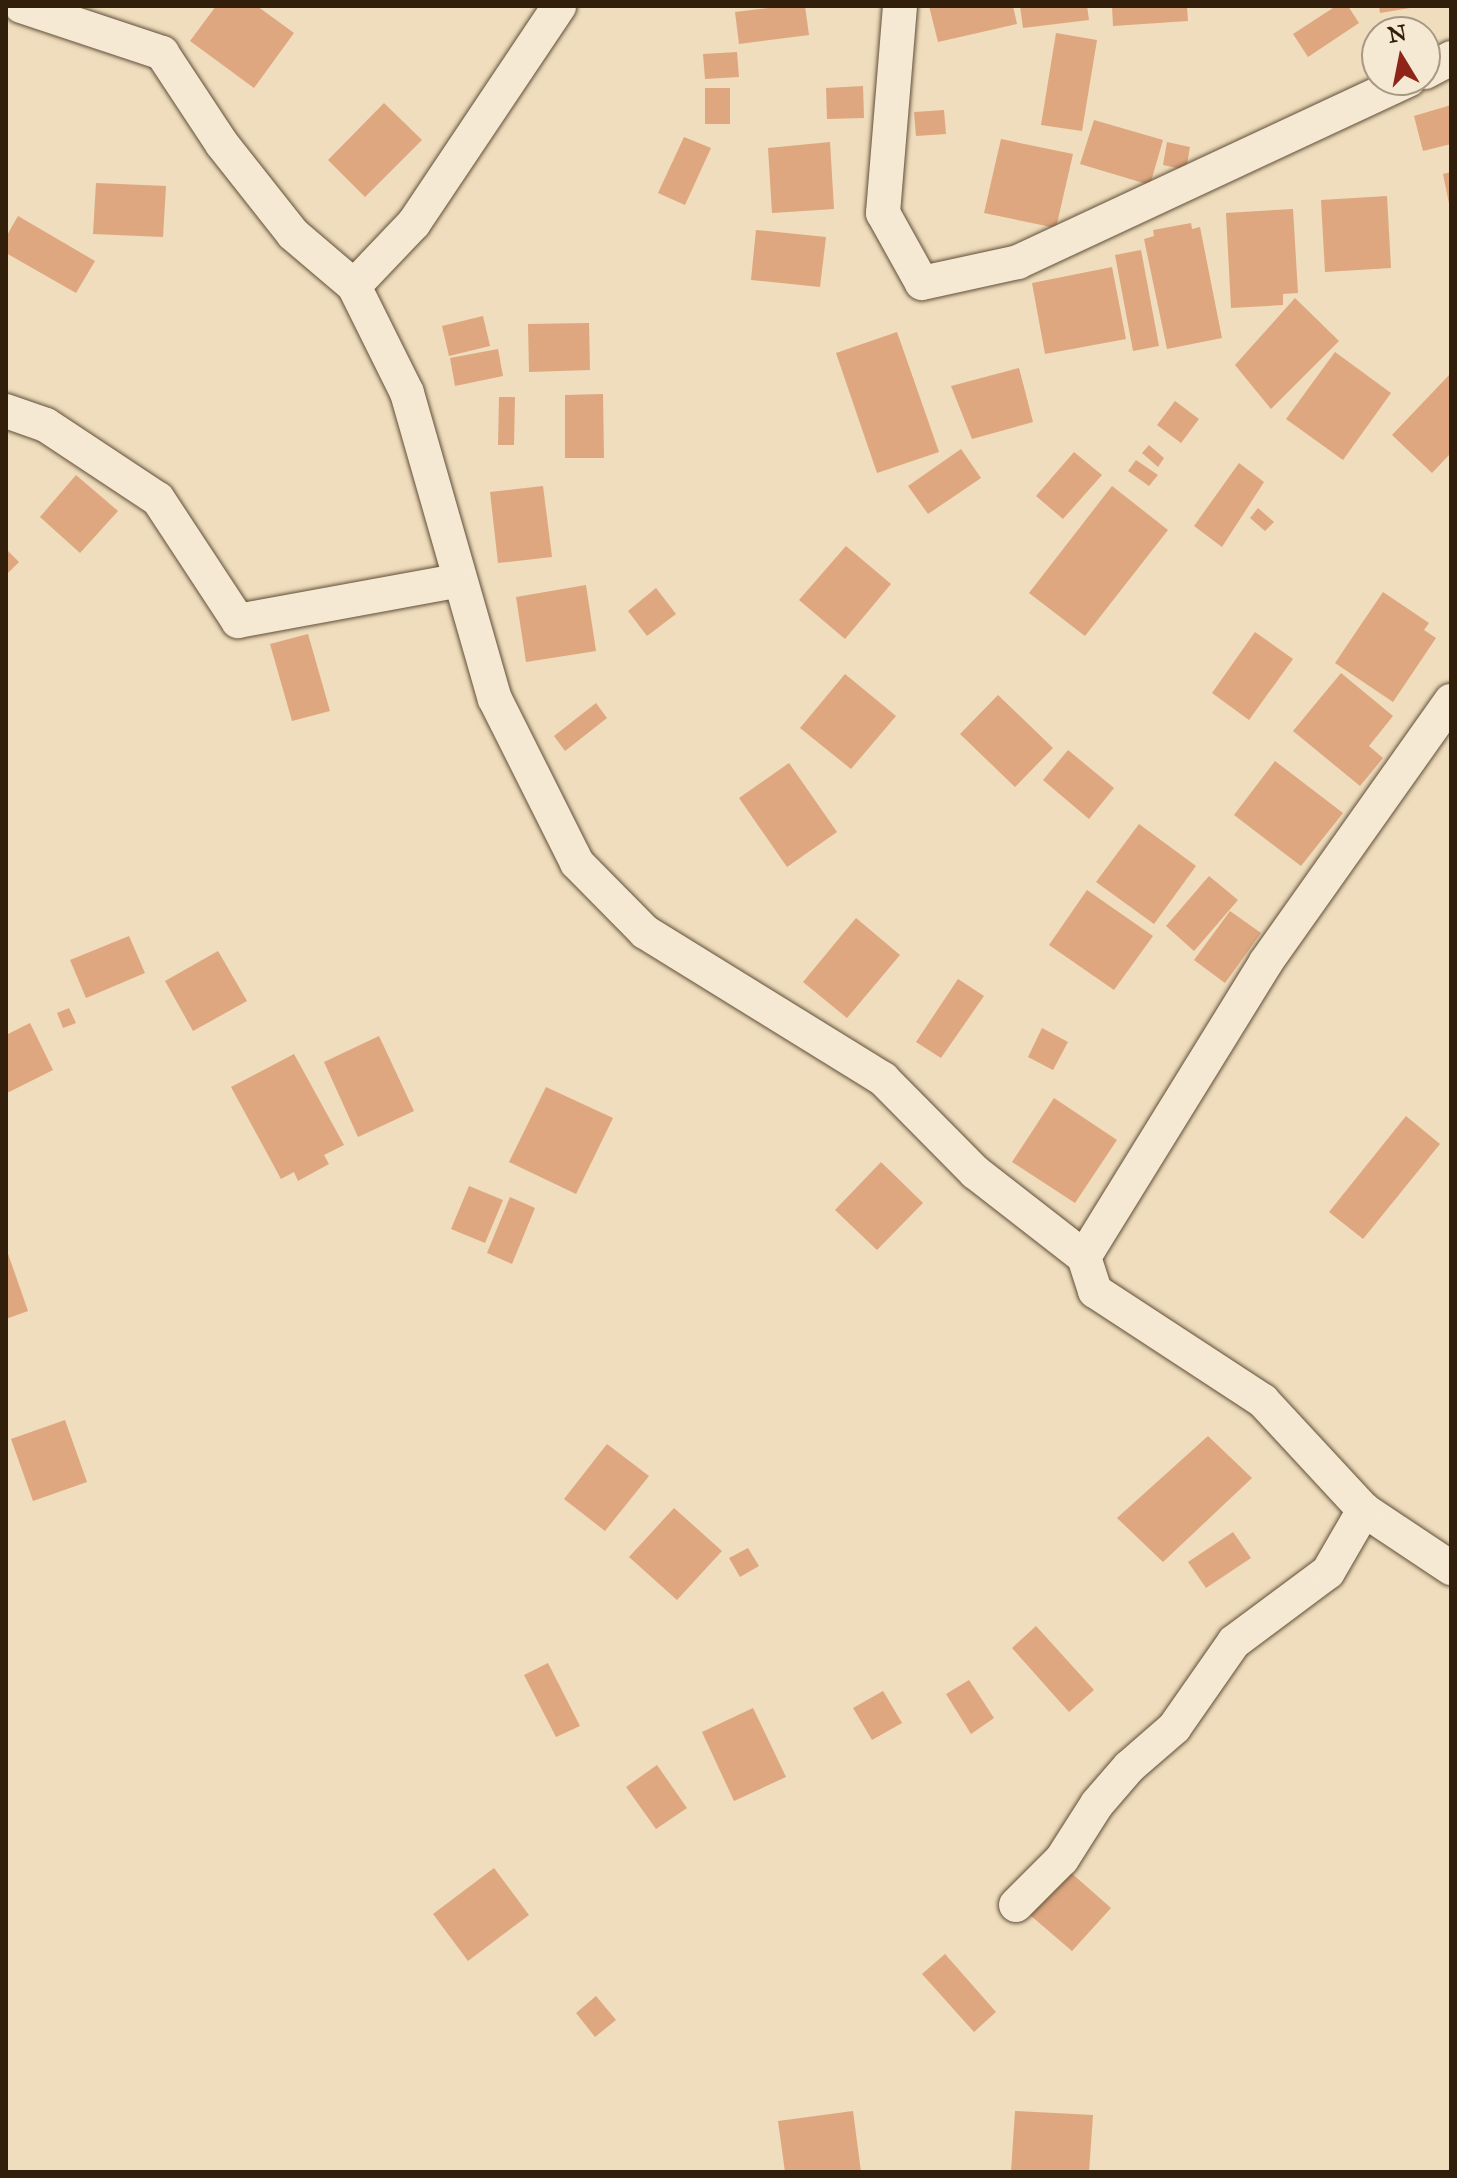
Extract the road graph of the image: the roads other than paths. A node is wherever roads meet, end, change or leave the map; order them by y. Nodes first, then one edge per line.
1 (21, 6) edge
2 (559, 6) edge
3 (900, 6) edge
4 (1375, 96) edge
5 (354, 286) junction
6 (6, 411) edge
7 (456, 581) junction
8 (1451, 701) edge
9 (1084, 1257) junction
10 (1364, 1510) junction
11 (1451, 1568) edge
12 (1016, 1905) dead end

1 - 5 street
2 - 5 street
3 - 4 street
5 - 7 street
6 - 7 street
7 - 9 street
8 - 9 street
9 - 10 street
10 - 11 street
10 - 12 street

